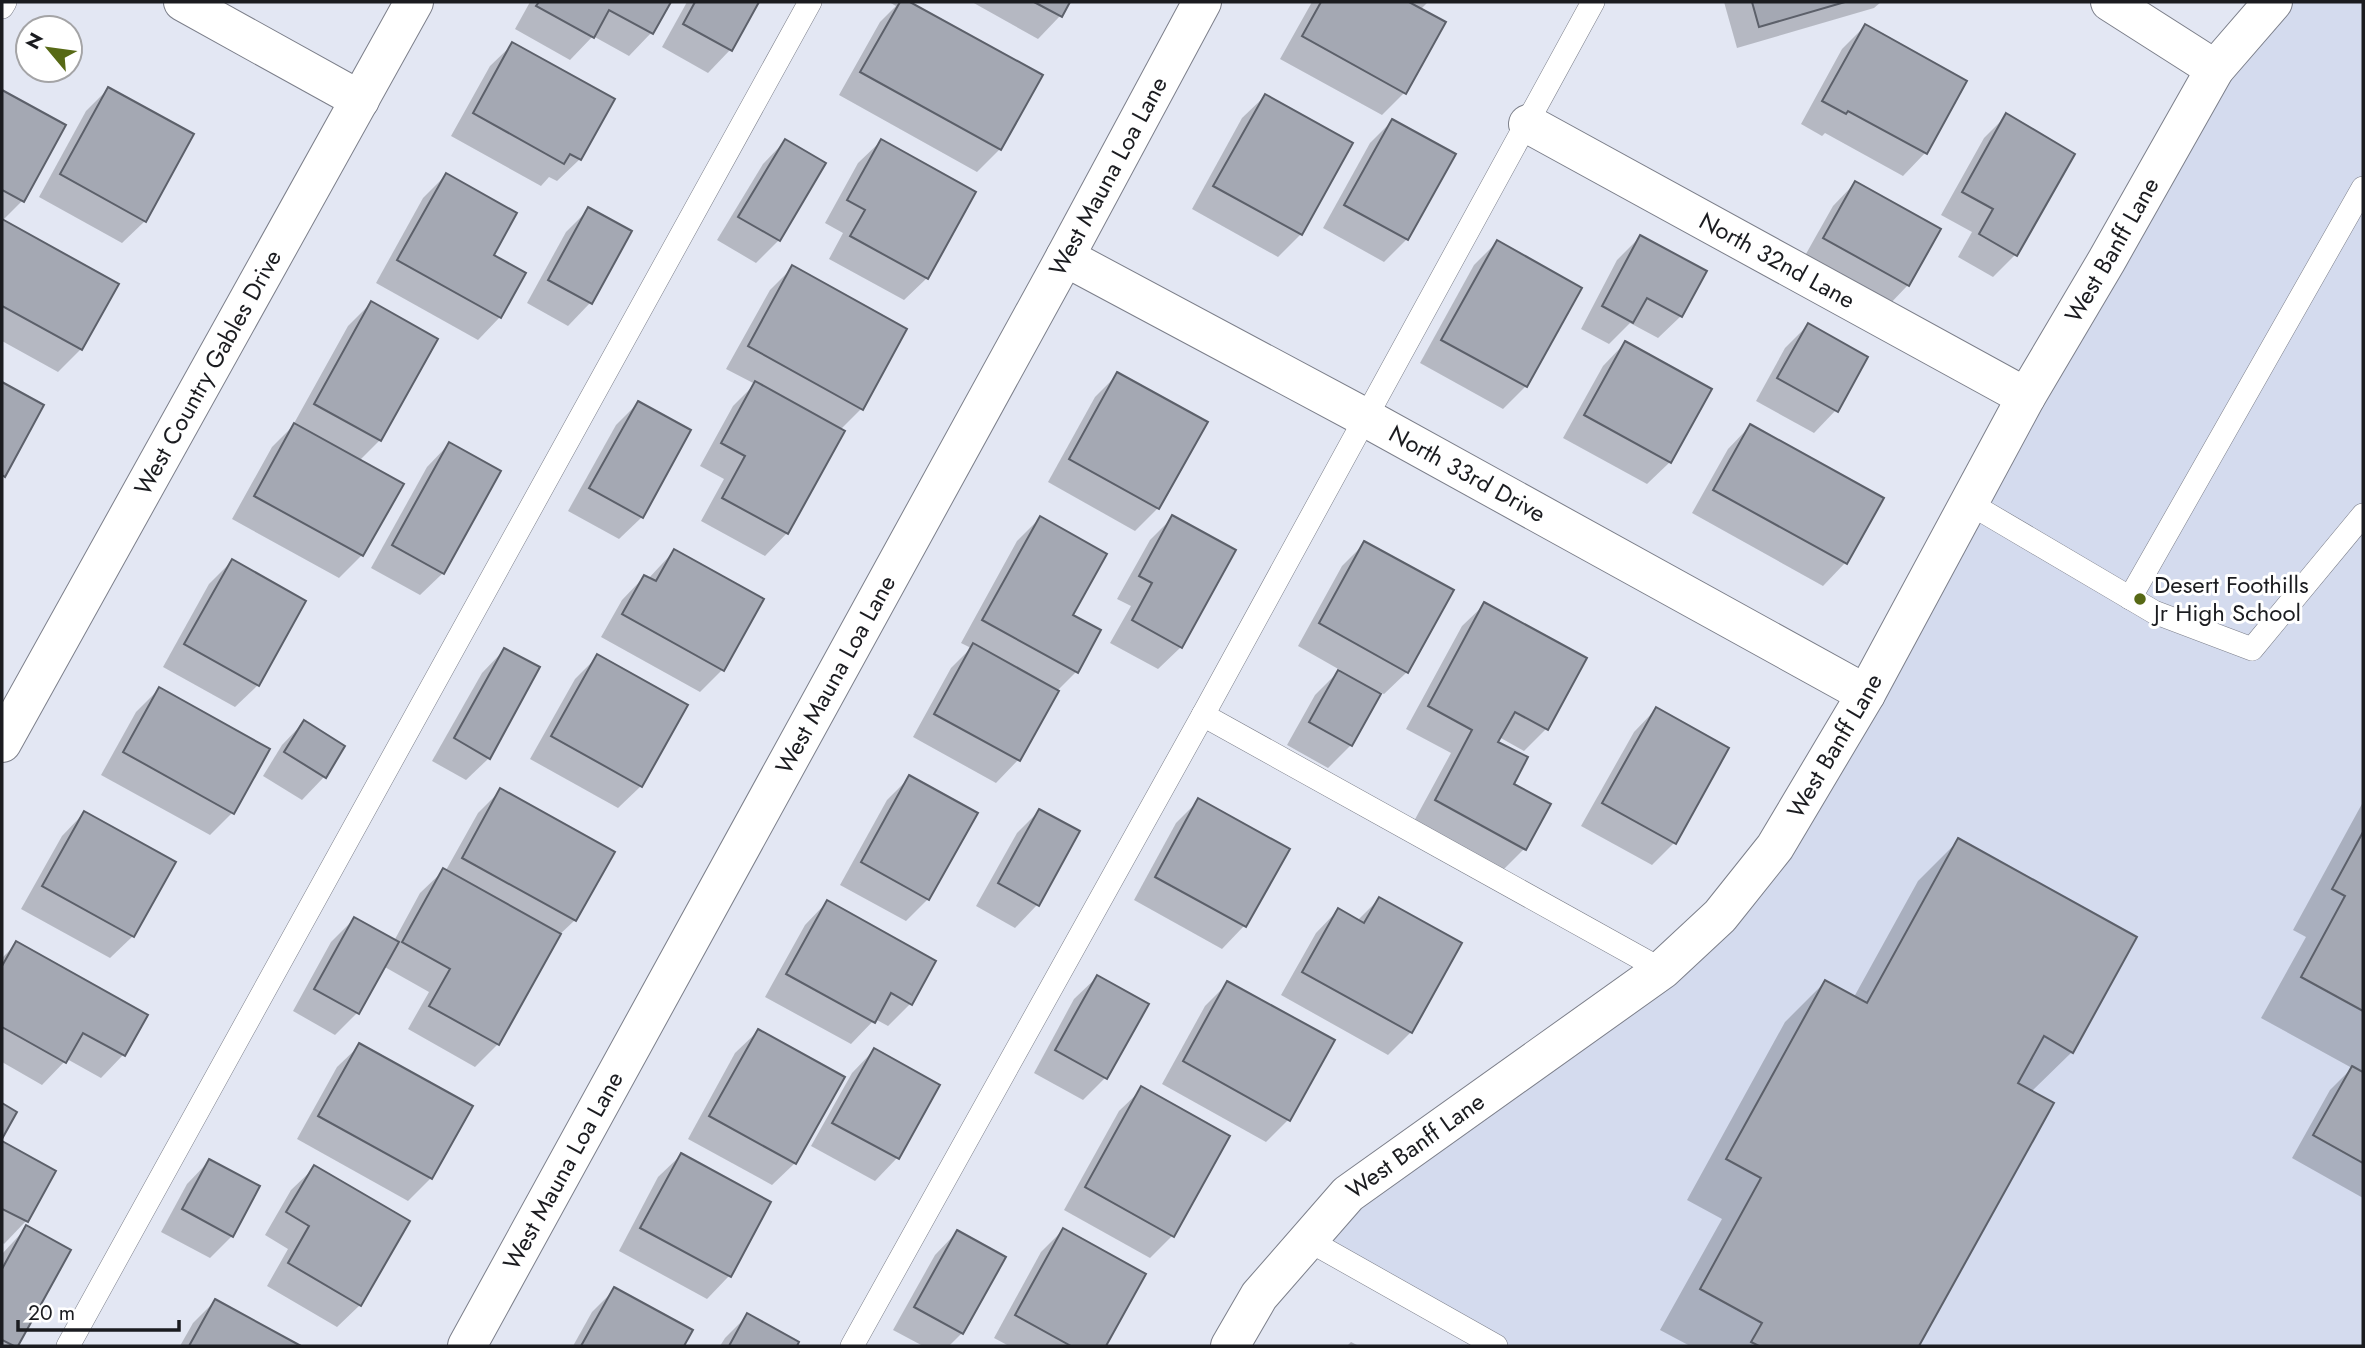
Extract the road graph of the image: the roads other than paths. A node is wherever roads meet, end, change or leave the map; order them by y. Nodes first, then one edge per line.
1 (5, 2) edge
2 (183, 2) edge
3 (414, 2) edge
4 (810, 2) edge
5 (1202, 2) edge
6 (1593, 2) edge
7 (2110, 2) edge
8 (2273, 2) edge
9 (2, 7) edge
10 (2215, 69) junction
11 (360, 100) junction
12 (1528, 124) junction
13 (2363, 188) edge
14 (1065, 257) junction
15 (2026, 397) junction
16 (1366, 418) junction
17 (1969, 503) junction
18 (2363, 515) edge
19 (2130, 597) junction
20 (1866, 694) junction
21 (1203, 715) junction
22 (2, 743) edge
23 (1662, 970) junction
24 (1308, 1240) junction
25 (68, 1346) edge
26 (467, 1346) edge
27 (852, 1346) edge
28 (1230, 1346) edge
29 (1496, 1346) edge

1 - 9 lane
2 - 11 street
3 - 11 street, West Country Gables Drive
4 - 25 lane
5 - 14 street, West Mauna Loa Lane
6 - 12 lane
7 - 10 street
8 - 10 street, West Banff Lane
10 - 15 street, West Banff Lane
11 - 22 street, West Country Gables Drive
12 - 15 street, North 32nd Lane
12 - 16 lane
13 - 19 lane
14 - 16 street, North 33rd Drive
14 - 26 street, West Mauna Loa Lane
15 - 17 street, West Banff Lane
16 - 20 street, North 33rd Drive
16 - 21 lane
17 - 19 lane
17 - 20 street, West Banff Lane
18 - 19 lane
20 - 23 street, West Banff Lane
21 - 23 lane
21 - 27 lane
23 - 24 street, West Banff Lane
24 - 28 street, West Banff Lane
24 - 29 lane

